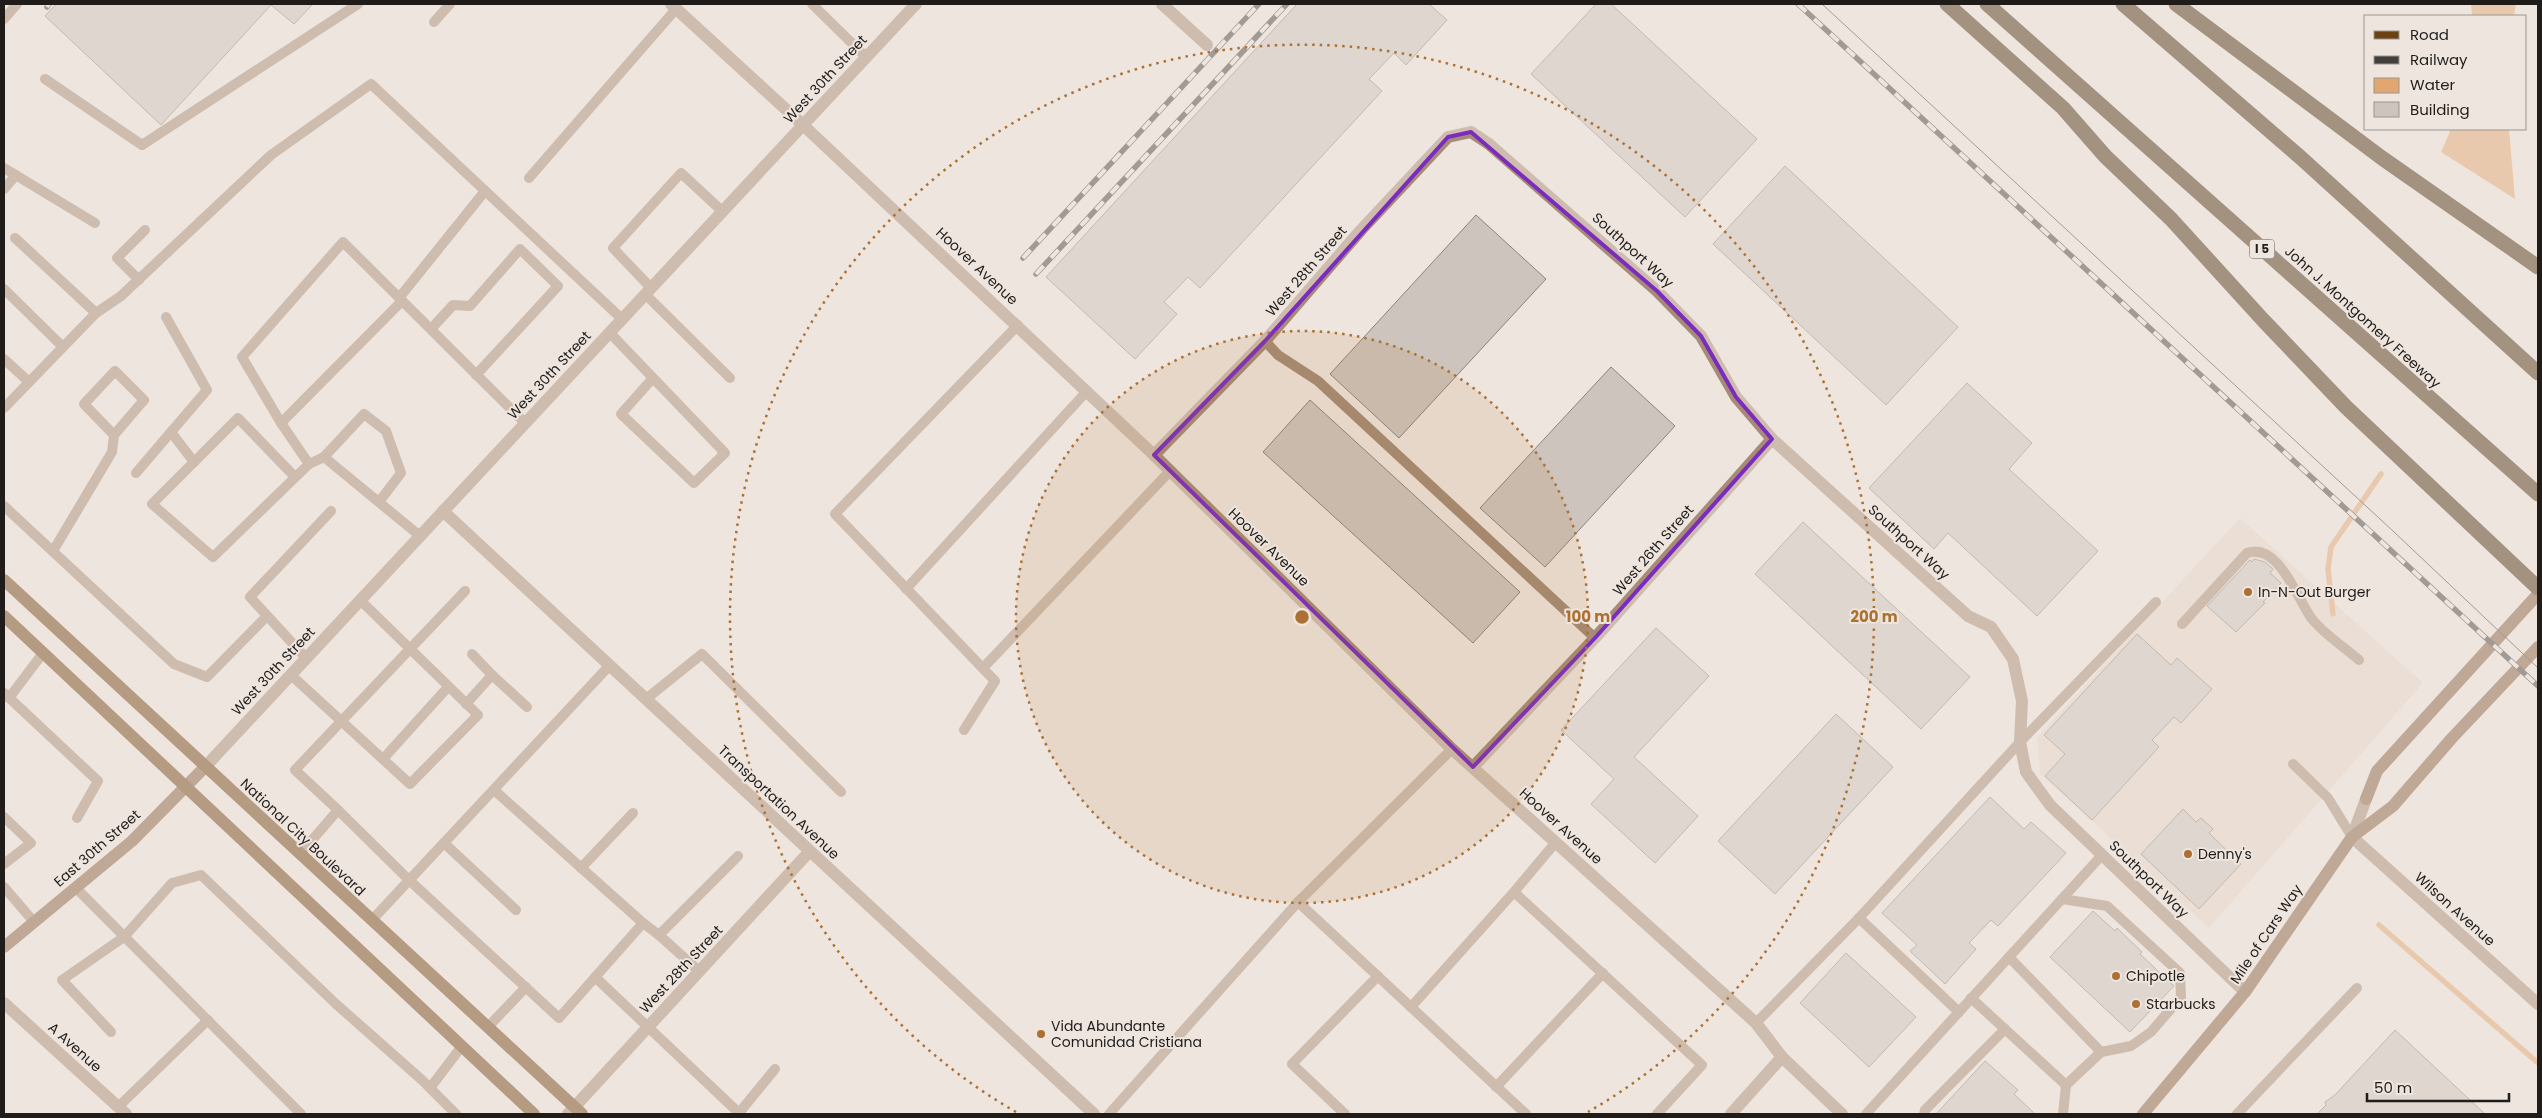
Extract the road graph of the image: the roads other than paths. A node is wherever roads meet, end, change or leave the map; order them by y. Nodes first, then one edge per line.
1 (17, 4) edge
2 (358, 4) edge
3 (450, 4) edge
4 (812, 4) edge
5 (916, 4) edge
6 (1162, 4) edge
7 (1947, 4) edge
8 (1987, 4) edge
9 (2123, 4) edge
10 (2176, 4) edge
11 (673, 6) edge
12 (4, 19) edge
13 (434, 22) dead end
14 (1207, 45) dead end
15 (866, 57) junction
16 (45, 79) dead end
17 (803, 125) junction
18 (1489, 144) joint
19 (4, 168) edge
20 (16, 175) junction
21 (529, 178) dead end
22 (4, 189) edge
23 (485, 191) junction
24 (722, 211) junction
25 (96, 223) dead end
26 (145, 230) dead end
27 (15, 238) dead end
28 (2538, 267) edge
29 (138, 280) junction
30 (4, 289) edge
31 (648, 291) junction
32 (400, 299) junction
33 (96, 312) junction
34 (166, 317) dead end
35 (622, 319) junction
36 (1018, 325) junction
37 (431, 330) junction
38 (610, 333) junction
39 (1265, 341) junction
40 (63, 347) junction
41 (4, 359) edge
42 (2538, 373) edge
43 (476, 375) junction
44 (653, 378) junction
45 (730, 378) dead end
46 (28, 382) junction
47 (1087, 391) junction
48 (4, 408) edge
49 (281, 423) junction
50 (525, 423) junction
51 (171, 432) junction
52 (114, 435) junction
53 (1772, 439) junction
54 (1154, 455) junction
55 (324, 456) junction
56 (194, 462) junction
57 (309, 464) junction
58 (1170, 471) junction
59 (136, 474) dead end
60 (295, 477) junction
61 (2538, 494) edge
62 (379, 502) junction
63 (4, 506) edge
64 (331, 511) dead end
65 (443, 511) junction
66 (420, 536) junction
67 (53, 552) junction
68 (4, 580) edge
69 (2538, 588) edge
70 (906, 589) junction
71 (465, 591) dead end
72 (2538, 594) edge
73 (360, 600) junction
74 (2156, 602) dead end
75 (4, 616) edge
76 (267, 616) junction
77 (2182, 624) dead end
78 (1595, 638) junction
79 (2538, 647) edge
80 (409, 649) junction
81 (44, 653) junction
82 (472, 654) dead end
83 (306, 658) junction
84 (2359, 660) dead end
85 (610, 665) junction
86 (983, 668) junction
87 (291, 675) junction
88 (492, 675) junction
89 (448, 687) junction
90 (6, 695) edge
91 (646, 698) junction
92 (466, 704) junction
93 (527, 707) dead end
94 (340, 720) junction
95 (964, 730) dead end
96 (2020, 742) junction
97 (1452, 749) junction
98 (383, 759) junction
99 (2293, 764) dead end
100 (205, 767) junction
101 (1472, 767) junction
102 (186, 787) junction
103 (494, 790) junction
104 (841, 792) dead end
105 (2366, 799) joint
106 (338, 810) junction
107 (633, 813) dead end
108 (4, 817) edge
109 (77, 818) dead end
110 (2352, 837) junction
111 (1556, 842) junction
112 (444, 843) junction
113 (810, 852) junction
114 (300, 854) junction
115 (2102, 855) junction
116 (738, 856) dead end
117 (4, 864) edge
118 (581, 868) junction
119 (410, 880) junction
120 (4, 887) edge
121 (76, 888) junction
122 (1514, 892) junction
123 (2062, 899) junction
124 (1298, 902) junction
125 (516, 910) dead end
126 (1859, 918) junction
127 (372, 920) junction
128 (34, 922) junction
129 (643, 922) junction
130 (659, 935) junction
131 (124, 937) junction
132 (4, 947) edge
133 (2009, 957) junction
134 (699, 972) junction
135 (1603, 973) junction
136 (1378, 976) junction
137 (594, 977) junction
138 (526, 987) junction
139 (2357, 988) dead end
140 (2245, 992) junction
141 (1972, 998) junction
142 (4, 1003) edge
143 (2538, 1004) edge
144 (1411, 1007) junction
145 (1959, 1012) junction
146 (208, 1020) junction
147 (1756, 1023) junction
148 (488, 1027) junction
149 (647, 1028) junction
150 (2005, 1029) junction
151 (112, 1032) dead end
152 (462, 1046) junction
153 (2101, 1052) junction
154 (1782, 1057) junction
155 (775, 1069) dead end
156 (2066, 1085) junction
157 (1496, 1087) junction
158 (430, 1088) junction
159 (122, 1110) edge
160 (575, 1112) edge
161 (301, 1114) edge
162 (456, 1114) edge
163 (534, 1114) edge
164 (1094, 1114) edge
165 (1110, 1114) edge
166 (1345, 1114) edge
167 (1526, 1114) edge
168 (1657, 1114) edge
169 (1731, 1114) edge
170 (1842, 1114) edge
171 (1866, 1114) edge
172 (1924, 1114) edge
173 (2063, 1114) edge
174 (2143, 1114) edge
175 (2237, 1114) edge

1 - 12 lane
2 - 16 lane
3 - 13 lane
4 - 15 lane
5 - 15 street, West 30th Street
6 - 14 street
7 - 69 highway
8 - 61 highway, John J. Montgomery Freeway / I 5
9 - 42 highway
10 - 28 highway
11 - 17 street, Hoover Avenue
11 - 21 lane
15 - 17 street, West 30th Street
17 - 24 street, West 30th Street
17 - 36 street, Hoover Avenue
18 - 39 street, West 28th Street
18 - 53 street, Southport Way
19 - 20 lane
20 - 22 lane
20 - 25 lane
23 - 29 lane
23 - 32 lane
23 - 35 lane
24 - 31 street, West 30th Street
24 - 31 lane
26 - 29 lane
27 - 33 lane
29 - 33 lane
30 - 40 lane
31 - 35 street, West 30th Street
31 - 45 lane
32 - 37 lane
32 - 49 lane
32 - 49 lane
33 - 40 lane
34 - 51 lane
35 - 38 street, West 30th Street
36 - 47 street, Hoover Avenue
36 - 70 lane
37 - 43 lane
37 - 43 lane
38 - 44 lane
38 - 50 street, West 30th Street
39 - 54 street, West 28th Street
39 - 78 lane
40 - 46 lane
41 - 46 lane
43 - 50 lane
44 - 44 lane
46 - 48 lane
47 - 54 street, Hoover Avenue
47 - 70 lane
49 - 57 lane
50 - 65 street, West 30th Street
51 - 56 lane
51 - 59 lane
52 - 52 lane
52 - 67 lane
53 - 78 street, West 26th Street
53 - 96 street, Southport Way
54 - 58 street, Hoover Avenue
55 - 57 lane
55 - 62 lane
55 - 62 lane
56 - 60 lane
56 - 60 lane
57 - 60 lane
58 - 86 lane
58 - 97 street, Hoover Avenue
62 - 66 lane
63 - 67 lane
64 - 76 lane
65 - 66 street, West 30th Street
65 - 85 street, Transportation Avenue
66 - 73 street, West 30th Street
67 - 76 lane
68 - 100 main road, National City Boulevard
70 - 86 lane
71 - 80 lane
72 - 105 main road, Mile of Cars Way
73 - 80 lane
73 - 83 street, West 30th Street
74 - 96 lane
75 - 81 main road
76 - 83 lane
77 - 84 lane
78 - 101 street, West 26th Street
79 - 110 main road, Mile of Cars Way
80 - 89 lane
80 - 94 lane
81 - 90 lane
81 - 102 main road
82 - 88 lane
83 - 87 street, West 30th Street
85 - 91 street, Transportation Avenue
85 - 103 lane
86 - 95 lane
87 - 94 lane
87 - 100 street, West 30th Street
88 - 92 lane
88 - 93 lane
89 - 92 lane
89 - 98 lane
90 - 109 lane
91 - 104 lane
91 - 113 street, Transportation Avenue
92 - 98 lane
94 - 98 lane
94 - 106 lane
96 - 115 street, Southport Way
96 - 126 lane
97 - 101 street, Hoover Avenue
97 - 124 lane
99 - 110 lane
100 - 102 main road, East 30th Street
100 - 114 main road, National City Boulevard
101 - 111 street, Hoover Avenue
102 - 121 main road, East 30th Street
102 - 152 main road
103 - 112 lane
103 - 118 lane
105 - 110 street, Mile of Cars Way
106 - 114 lane
106 - 119 lane
107 - 118 lane
108 - 117 lane
110 - 140 main road, Mile of Cars Way
110 - 143 street, Wilson Avenue
111 - 122 lane
111 - 147 street, Hoover Avenue
112 - 119 lane
112 - 125 lane
113 - 134 street, West 28th Street
113 - 164 street, Transportation Avenue
114 - 127 main road, National City Boulevard
115 - 123 lane
115 - 140 street, Southport Way
116 - 130 lane
118 - 129 lane
119 - 127 lane
119 - 138 lane
120 - 128 lane
121 - 128 main road, East 30th Street
121 - 131 lane
122 - 135 lane
122 - 144 lane
123 - 133 lane
123 - 153 lane
124 - 136 lane
124 - 165 lane
126 - 145 lane
126 - 147 lane
127 - 148 main road, National City Boulevard
128 - 132 main road, East 30th Street
129 - 130 lane
129 - 137 lane
130 - 134 lane
131 - 146 lane
131 - 151 lane
131 - 158 lane
133 - 141 lane
133 - 153 lane
134 - 149 street, West 28th Street
135 - 157 lane
135 - 168 lane
136 - 144 lane
136 - 166 lane
137 - 138 lane
137 - 149 lane
138 - 148 lane
139 - 175 lane
140 - 174 main road, Mile of Cars Way
141 - 145 lane
141 - 150 lane
142 - 159 street, A Avenue
144 - 157 lane
145 - 171 lane
146 - 159 lane
146 - 161 lane
147 - 154 street, Hoover Avenue
148 - 160 main road, National City Boulevard
149 - 155 lane
149 - 160 street, West 28th Street
150 - 156 lane
150 - 172 lane
152 - 158 lane
152 - 163 main road
153 - 156 lane
154 - 169 street
154 - 170 street, Hoover Avenue
156 - 173 lane
157 - 167 lane
158 - 162 lane

